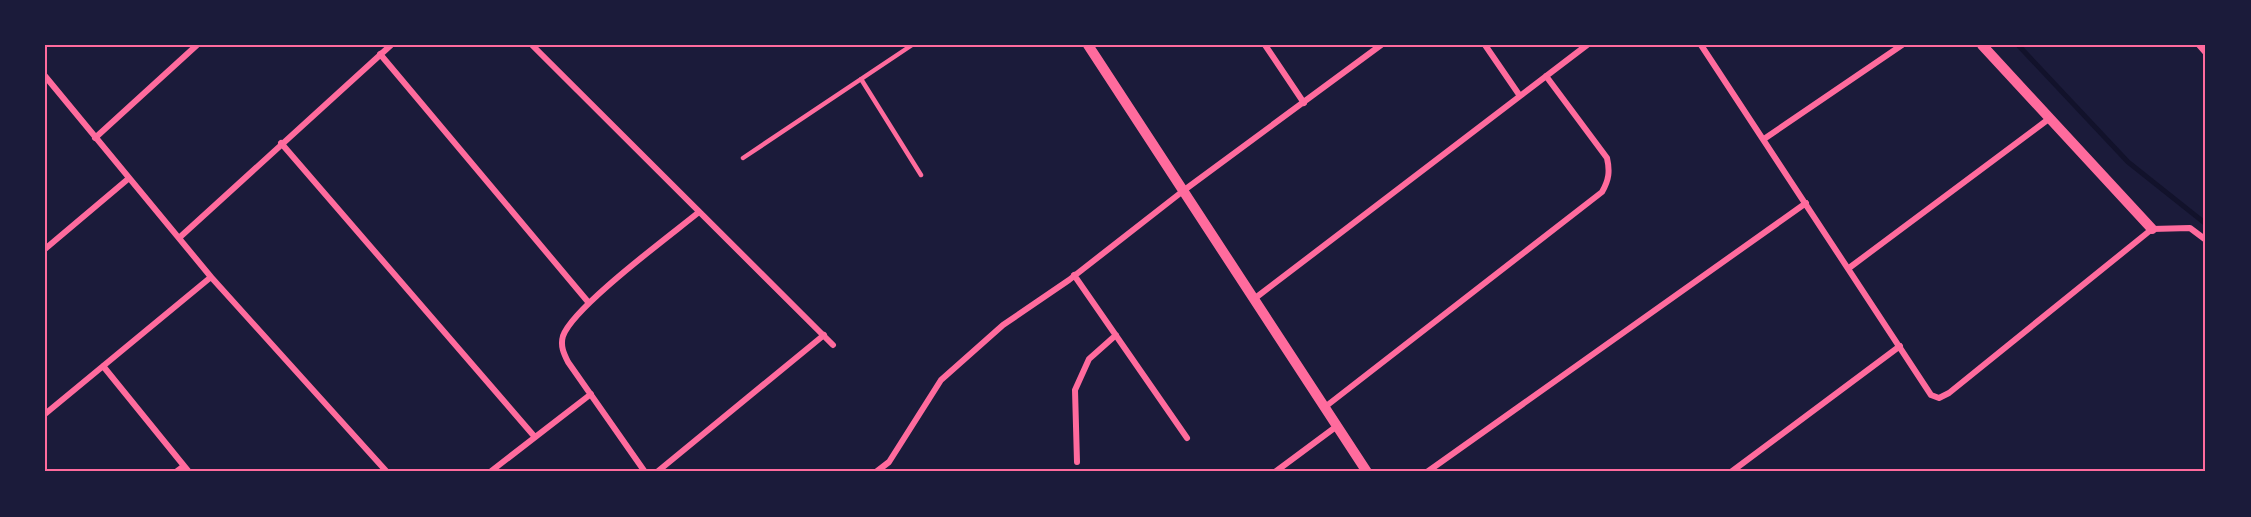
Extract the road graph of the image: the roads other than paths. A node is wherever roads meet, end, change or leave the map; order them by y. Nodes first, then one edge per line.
1 (197, 45) edge
2 (391, 45) edge
3 (532, 45) edge
4 (912, 45) edge
5 (1088, 45) edge
6 (1265, 45) edge
7 (1381, 45) edge
8 (1485, 45) edge
9 (1587, 45) edge
10 (1701, 45) edge
11 (1902, 45) edge
12 (1982, 45) edge
13 (380, 54) junction
14 (1546, 76) junction
15 (861, 79) junction
16 (46, 81) edge
17 (1520, 96) junction
18 (1304, 103) junction
19 (2051, 118) junction
20 (94, 138) junction
21 (1764, 139) junction
22 (281, 143) junction
23 (743, 158) dead end
24 (921, 175) dead end
25 (128, 179) junction
26 (1184, 191) junction
27 (1806, 203) junction
28 (699, 212) junction
29 (2152, 229) junction
30 (179, 238) junction
31 (2206, 240) edge
32 (45, 249) edge
33 (1849, 268) junction
34 (1074, 276) junction
35 (211, 277) junction
36 (1254, 299) junction
37 (589, 303) junction
38 (824, 335) junction
39 (1116, 335) junction
40 (833, 345) dead end
41 (1900, 346) junction
42 (103, 366) junction
43 (591, 394) junction
44 (1325, 407) junction
45 (45, 414) edge
46 (1337, 426) junction
47 (534, 436) junction
48 (1187, 438) dead end
49 (1077, 462) dead end
50 (184, 465) junction
51 (176, 472) edge
52 (189, 472) edge
53 (387, 472) edge
54 (490, 472) edge
55 (645, 472) edge
56 (657, 472) edge
57 (876, 472) edge
58 (1275, 472) edge
59 (1367, 472) edge
60 (1427, 472) edge
61 (1731, 472) edge

1 - 20 street
2 - 13 street
3 - 28 street
4 - 15 lane
5 - 26 street
6 - 18 street
7 - 18 street
8 - 17 street
9 - 14 street
10 - 21 street
11 - 21 street
12 - 19 street
13 - 22 street
13 - 37 street
14 - 17 street
14 - 44 street
15 - 23 lane
15 - 24 lane
16 - 20 street
17 - 36 street
18 - 26 street
19 - 29 street
19 - 33 street
20 - 25 street
21 - 27 street
22 - 30 street
22 - 47 street
25 - 30 street
25 - 32 street
26 - 34 street
26 - 36 street
27 - 33 street
27 - 60 street
28 - 37 street
28 - 38 street
29 - 31 street
29 - 41 street
30 - 35 street
33 - 41 street
34 - 39 street
34 - 57 street
35 - 42 street
35 - 53 street
36 - 44 street
37 - 43 street
38 - 40 street
38 - 56 street
39 - 48 street
39 - 49 street
41 - 61 street
42 - 45 street
42 - 50 street
43 - 47 street
43 - 55 street
44 - 46 street
46 - 58 street
46 - 59 street
47 - 54 street
50 - 51 street
50 - 52 street

